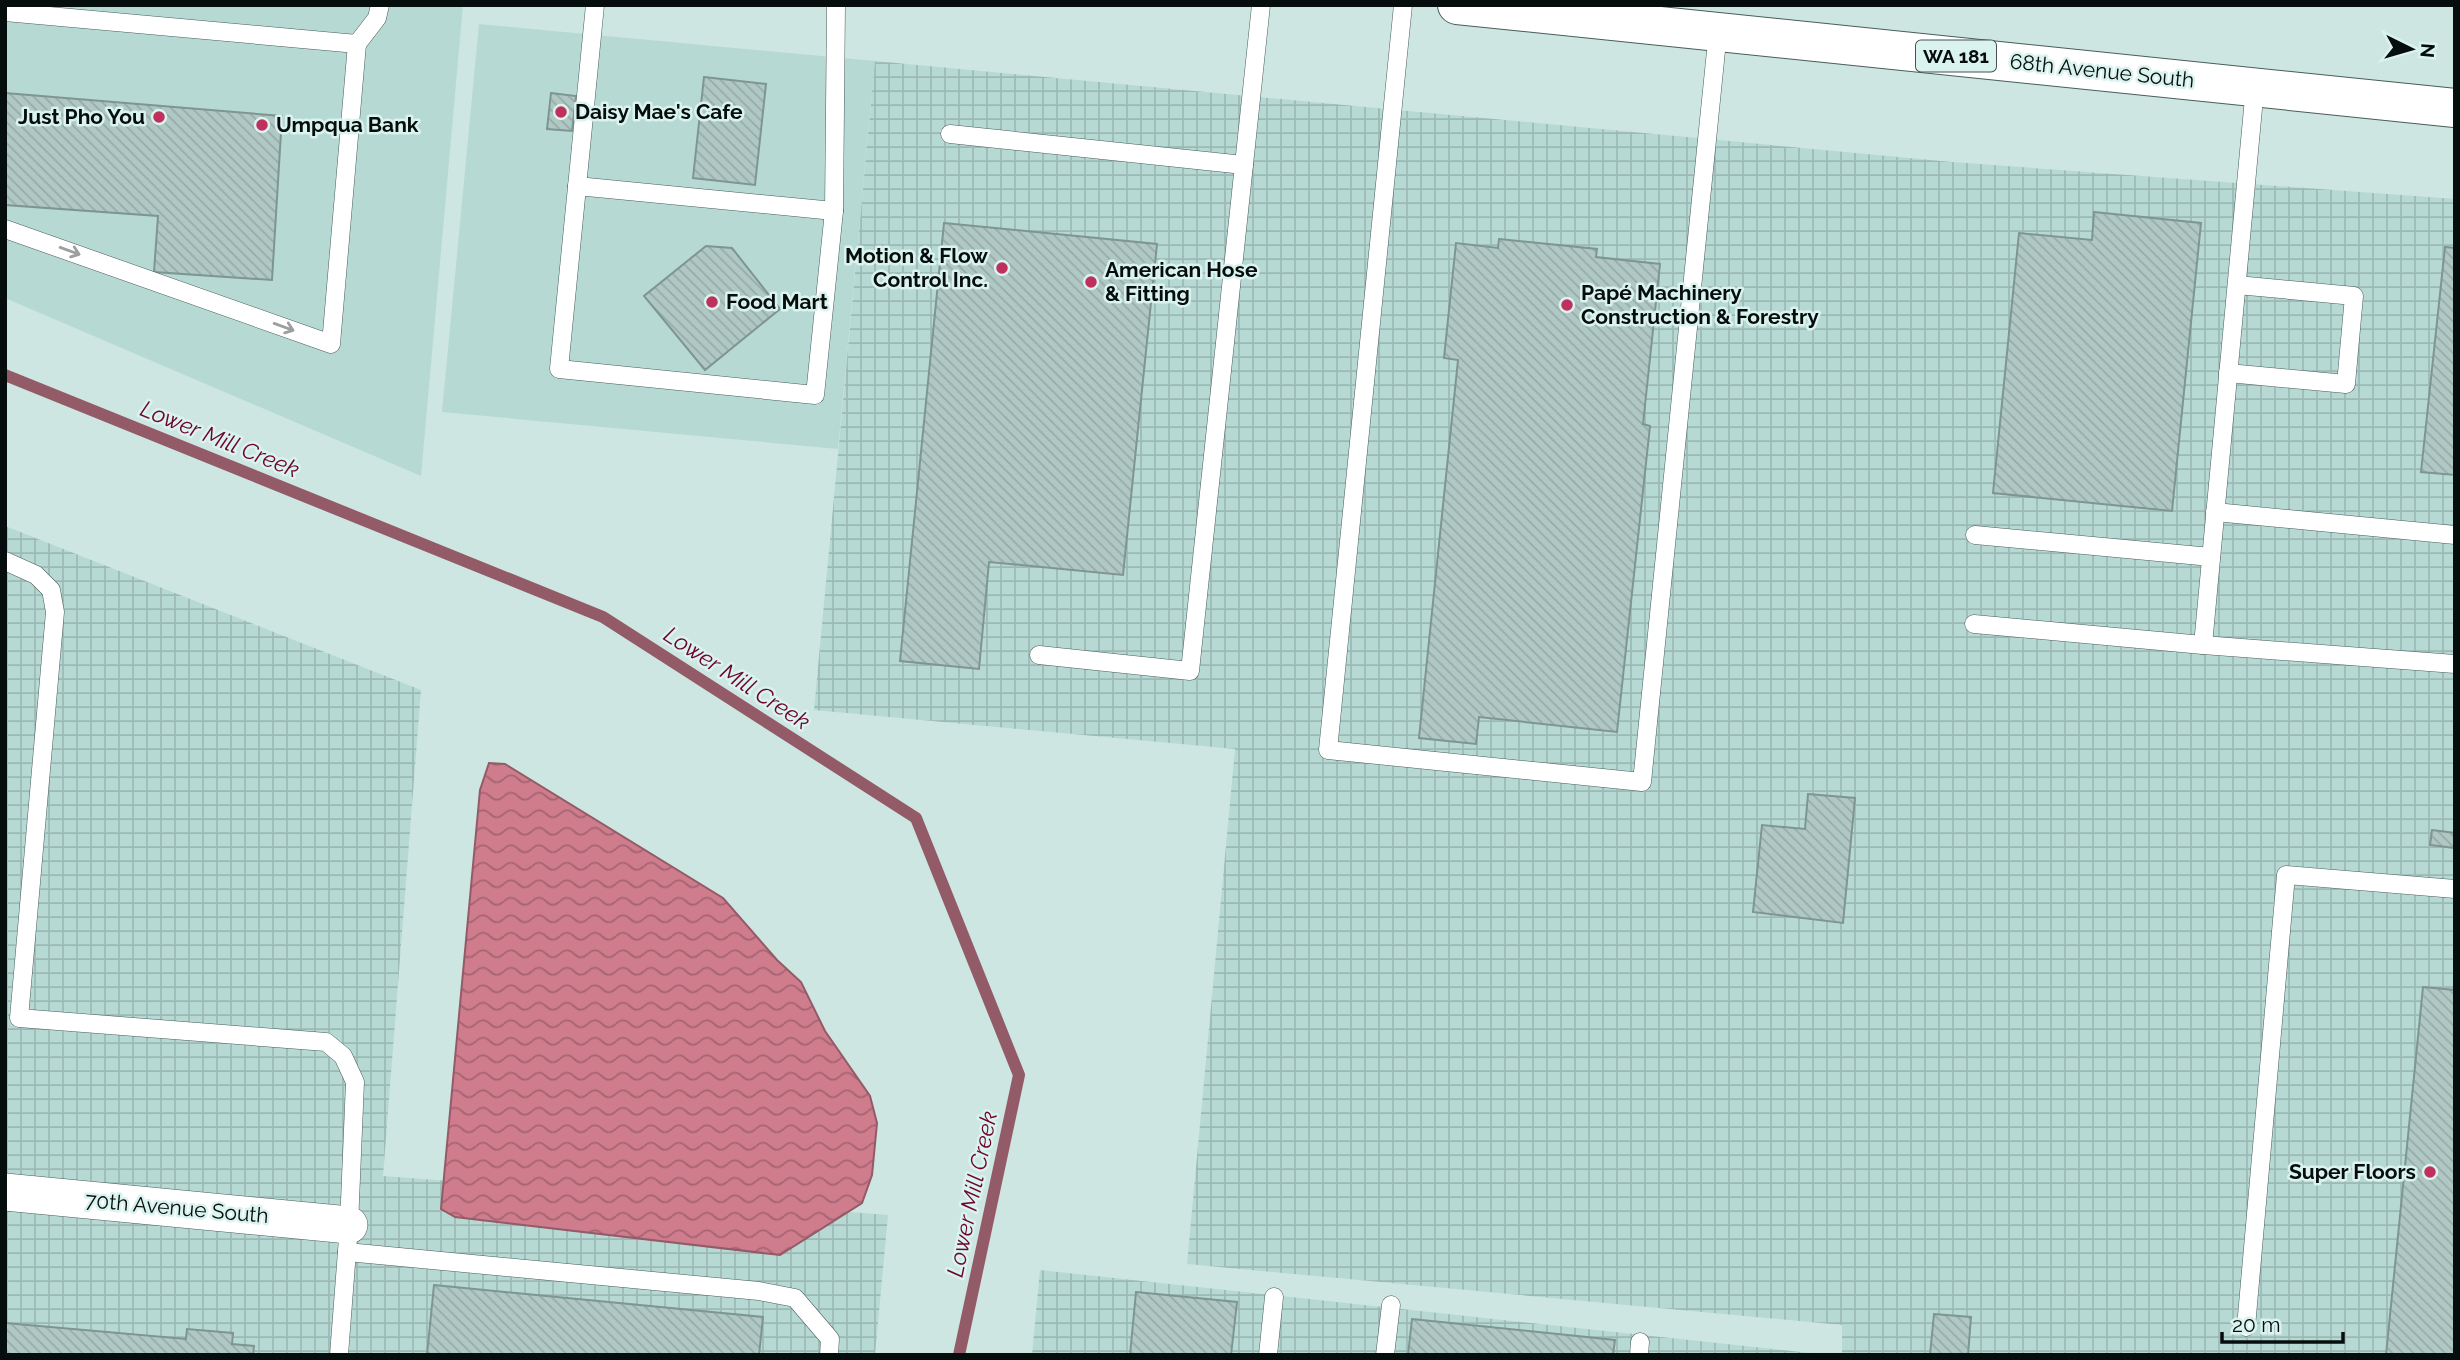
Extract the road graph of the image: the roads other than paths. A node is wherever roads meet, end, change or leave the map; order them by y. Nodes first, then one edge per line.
1 (380, 5) edge
2 (595, 5) edge
3 (836, 5) edge
4 (1261, 5) edge
5 (1403, 5) edge
6 (1457, 5) edge
7 (5, 12) edge
8 (1718, 31) junction
9 (357, 44) junction
10 (2255, 87) junction
11 (2455, 108) edge
12 (950, 134) dead end
13 (1244, 165) junction
14 (577, 186) junction
15 (834, 211) junction
16 (5, 229) edge
17 (2236, 285) junction
18 (2228, 373) junction
19 (2215, 512) junction
20 (1975, 535) dead end
21 (2455, 535) edge
22 (2211, 557) junction
23 (5, 561) edge
24 (1974, 624) dead end
25 (2203, 645) junction
26 (1039, 655) dead end
27 (2455, 664) edge
28 (2455, 889) edge
29 (12, 1014) edge
30 (5, 1192) edge
31 (348, 1238) junction
32 (1274, 1297) dead end
33 (1391, 1305) dead end
34 (2246, 1327) dead end
35 (339, 1355) edge
36 (829, 1355) edge
37 (1268, 1355) edge
38 (1385, 1355) edge

1 - 9 lane
2 - 14 lane
3 - 15 lane
4 - 13 lane
5 - 8 lane
6 - 8 main road, 68th Avenue South / WA 181
7 - 9 lane
8 - 10 main road, 68th Avenue South / WA 181
16 -> 9 lane
10 - 11 main road, 68th Avenue South / WA 181
10 - 17 lane
12 - 13 lane
13 - 26 lane
14 - 15 lane
14 - 15 lane
17 - 18 lane
17 - 18 lane
18 - 19 lane
19 - 21 lane
19 - 22 lane
20 - 22 lane
22 - 25 lane
23 - 29 lane
24 - 25 lane
25 - 27 lane
28 - 34 lane
29 - 31 lane
30 - 31 street, 70th Avenue South
31 - 35 lane
31 - 36 lane
32 - 37 lane
33 - 38 lane

